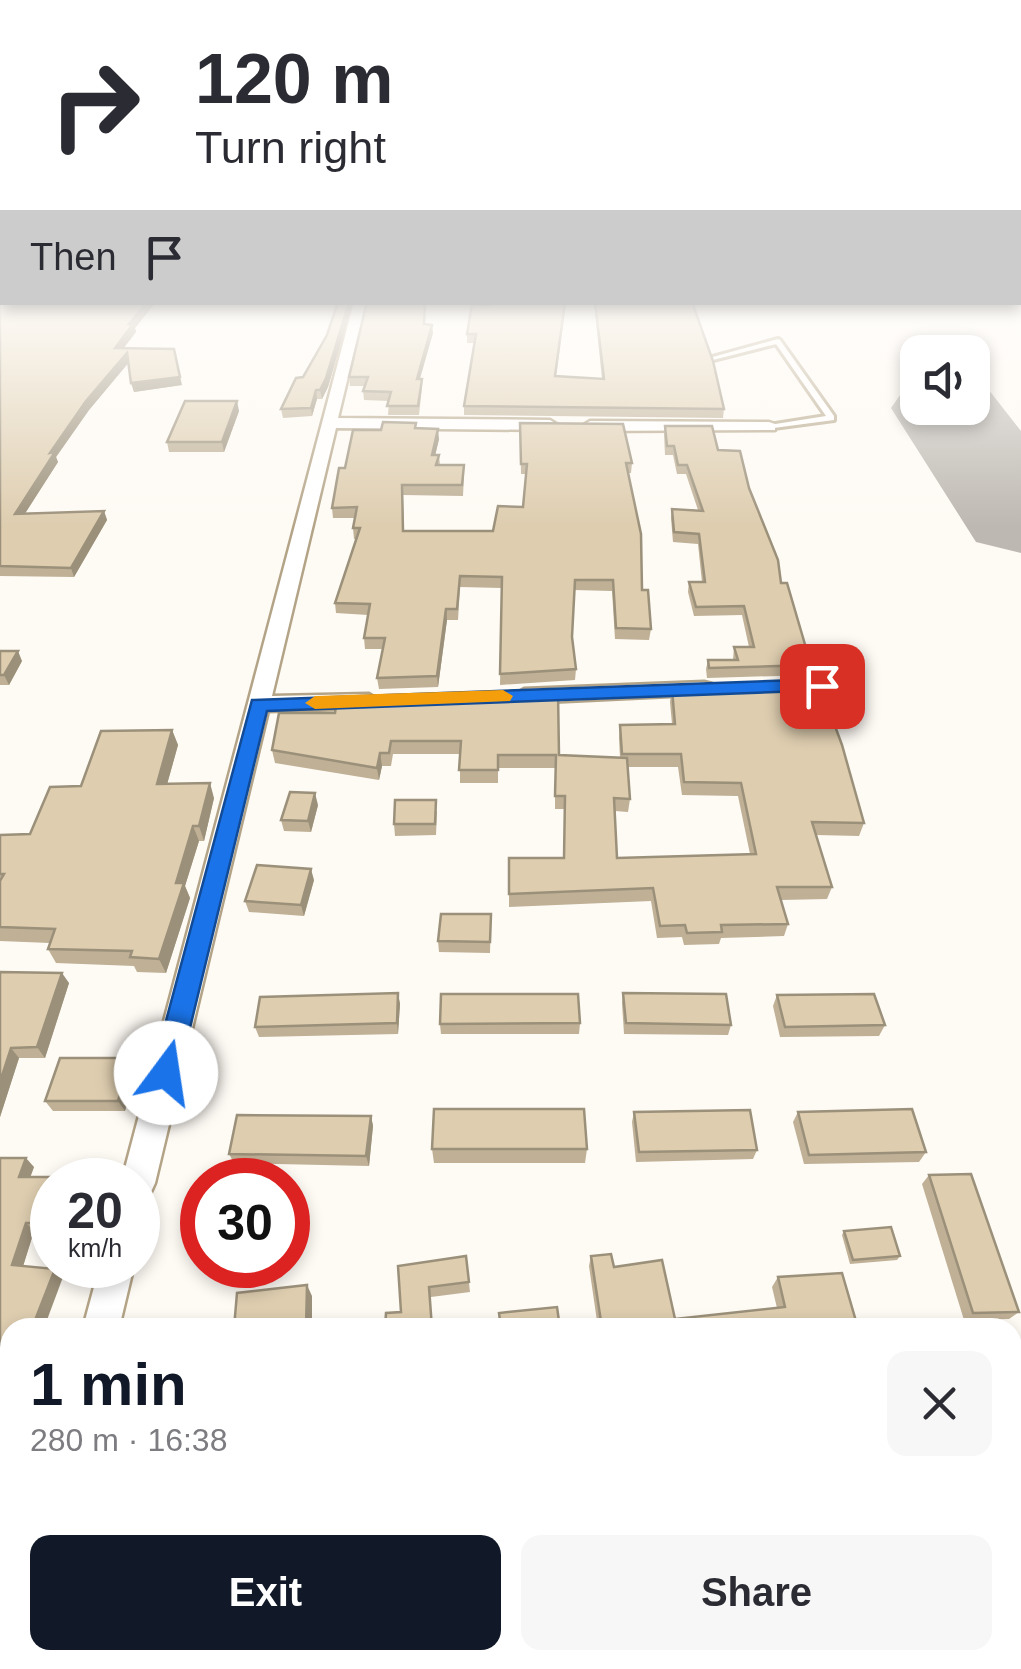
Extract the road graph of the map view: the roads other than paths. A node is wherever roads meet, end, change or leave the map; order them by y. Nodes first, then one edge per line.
1 (343, 372) edge
2 (799, 372) edge
3 (330, 423) junction
4 (769, 428) joint
5 (725, 689) edge
6 (492, 696) edge
7 (395, 700) edge
8 (259, 704) junction
9 (145, 1158) edge
10 (111, 1288) edge
11 (104, 1318) edge

1 - 3 street
2 - 4 lane
3 - 4 street
3 - 8 street
5 - 6 street
7 - 8 street
8 - 9 street
10 - 11 street

